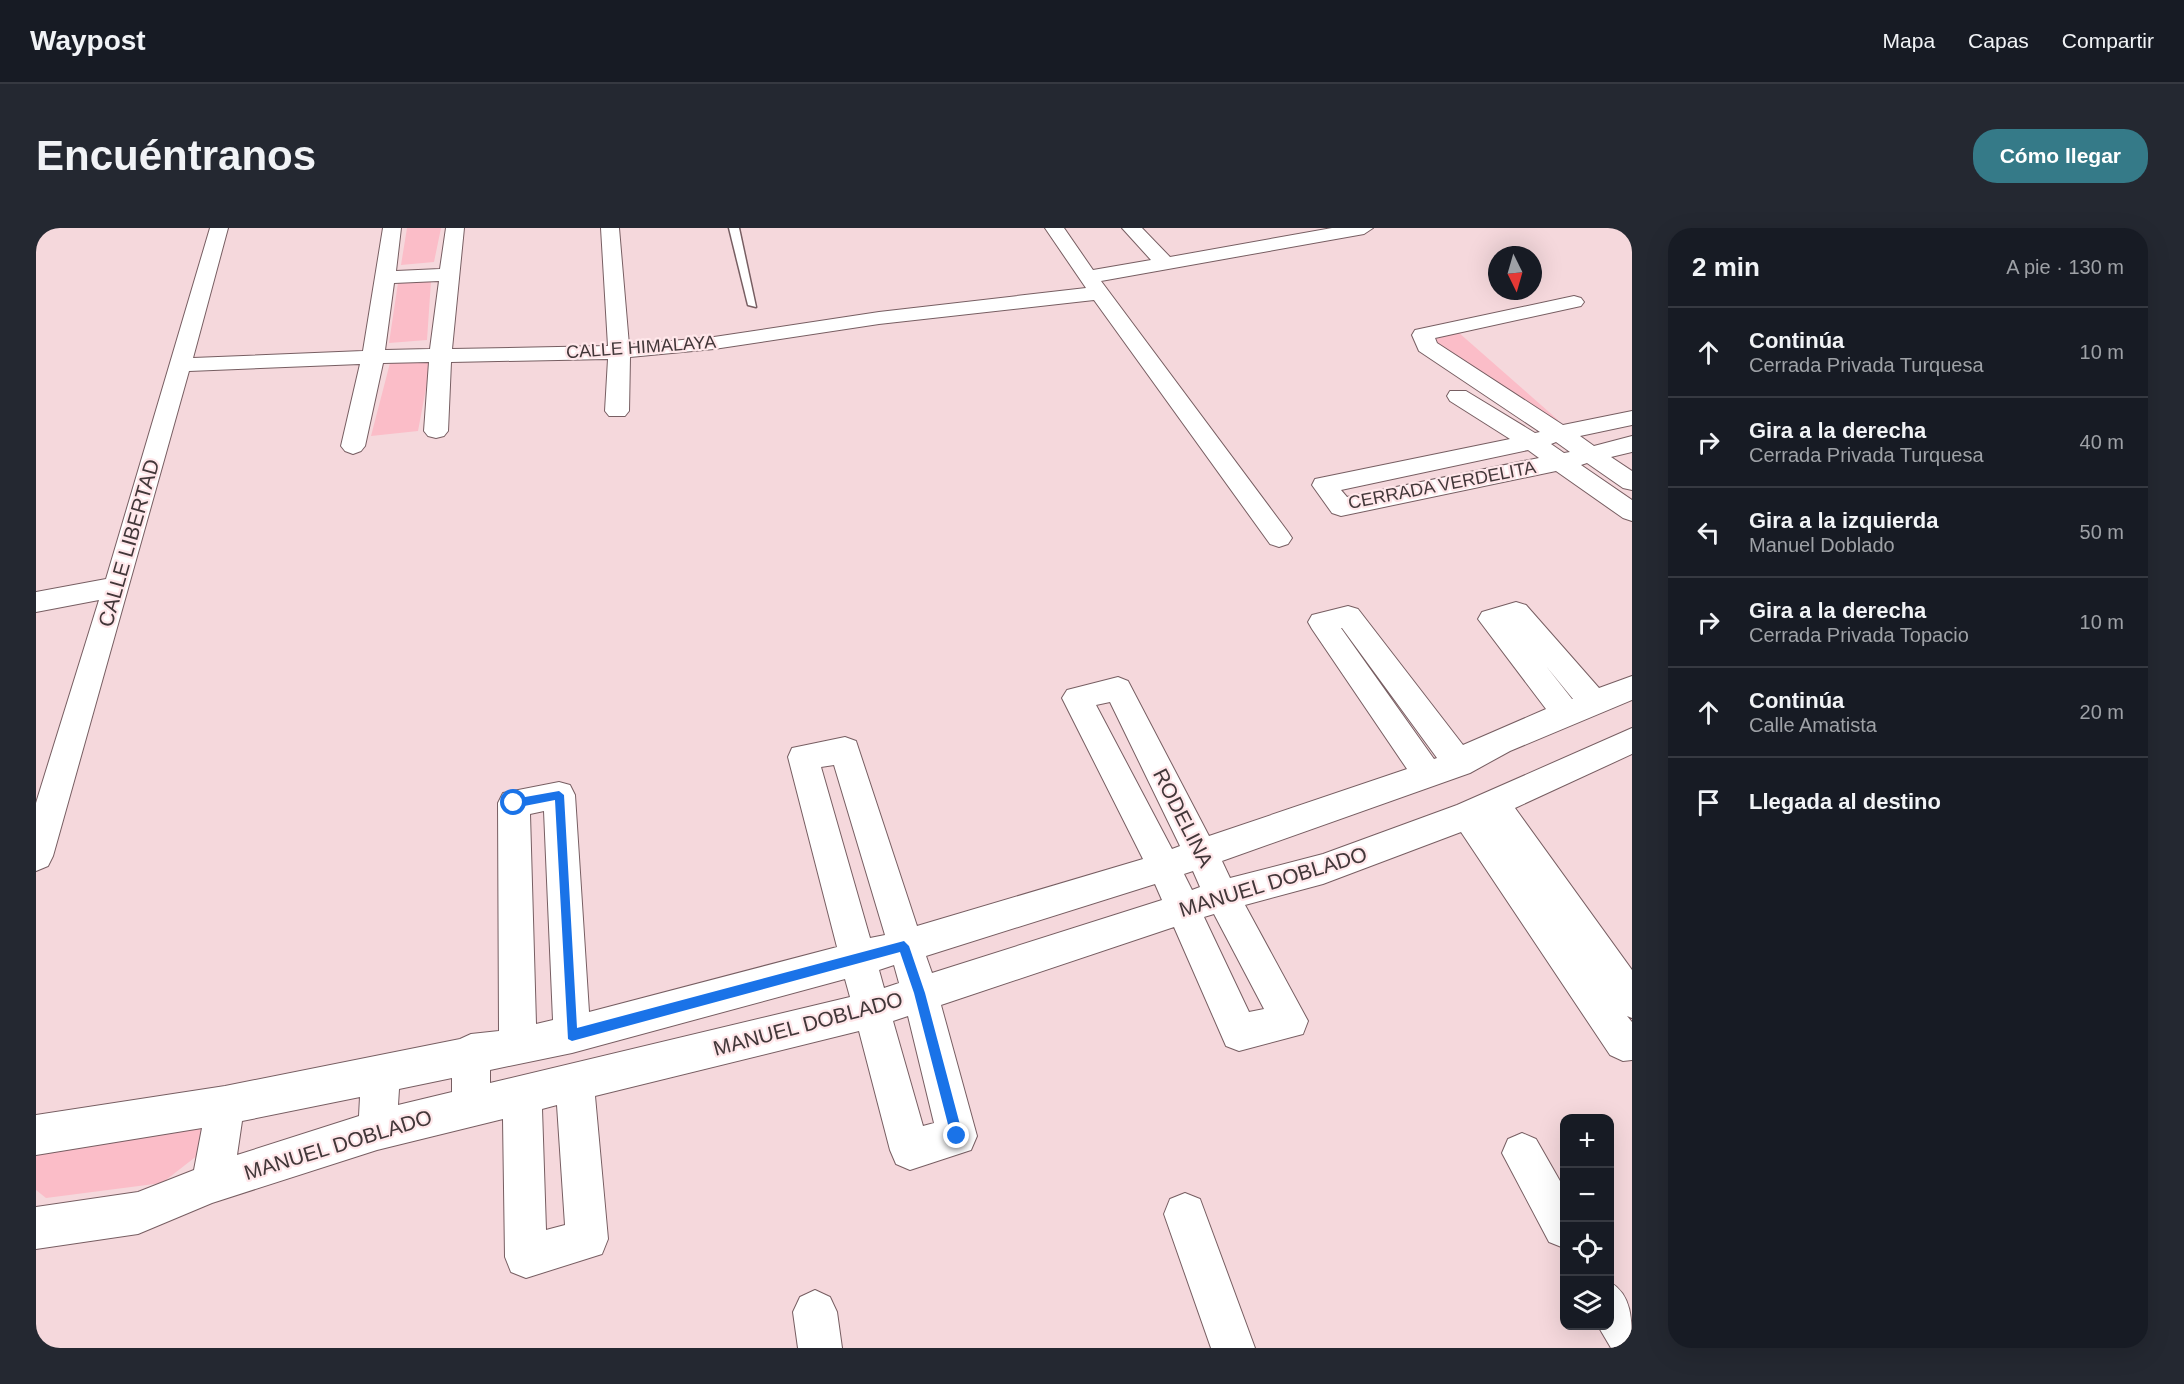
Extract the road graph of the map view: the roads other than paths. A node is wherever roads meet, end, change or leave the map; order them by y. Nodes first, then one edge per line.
1 (219, 228) edge
2 (392, 228) edge
3 (455, 228) edge
4 (610, 228) edge
5 (734, 228) edge
6 (1054, 228) edge
7 (1131, 228) edge
8 (1364, 228) edge
9 (1291, 234) edge
10 (1166, 263) junction
11 (451, 274) junction
12 (383, 278) junction
13 (1093, 285) junction
14 (1574, 302) dead end
15 (753, 305) dead end
16 (619, 352) junction
17 (440, 356) junction
18 (373, 357) junction
19 (181, 364) junction
20 (1487, 385) junction
21 (617, 411) dead end
22 (1632, 417) edge
23 (436, 431) dead end
24 (1557, 434) junction
25 (1532, 442) junction
26 (1632, 444) edge
27 (353, 446) dead end
28 (1591, 453) junction
29 (1560, 462) junction
30 (1632, 482) edge
31 (1632, 512) edge
32 (1279, 538) dead end
33 (117, 587) junction
34 (36, 602) edge
35 (1632, 688) edge
36 (1632, 740) edge
37 (1444, 770) junction
38 (1481, 810) junction
39 (1202, 854) junction
40 (36, 856) edge
41 (1164, 866) junction
42 (1221, 896) junction
43 (1182, 910) junction
44 (904, 946) junction
45 (856, 959) junction
46 (920, 993) junction
47 (1632, 1000) edge
48 (871, 1010) junction
49 (572, 1035) junction
50 (1632, 1041) edge
51 (518, 1046) junction
52 (471, 1053) junction
53 (381, 1072) junction
54 (575, 1083) junction
55 (522, 1093) junction
56 (225, 1105) junction
57 (471, 1107) junction
58 (377, 1130) junction
59 (36, 1135) edge
60 (1522, 1153) dead end
61 (213, 1183) junction
62 (1185, 1214) dead end
63 (1561, 1222) edge
64 (36, 1228) edge
65 (1614, 1311) edge
66 (1632, 1342) edge
67 (1233, 1348) edge

1 - 19 street, CALLE LIBERTAD
2 - 12 street
3 - 11 street
4 - 16 street
5 - 15 lane
6 - 13 street
7 - 10 street
8 - 9 street, CALLE HIMALAYA
9 - 10 street, CALLE HIMALAYA
10 - 13 street, CALLE HIMALAYA
11 - 12 street
11 - 17 street
12 - 18 street
13 - 16 street, CALLE HIMALAYA
13 - 32 street
14 - 20 street
16 - 17 street, CALLE HIMALAYA
16 - 21 street
17 - 18 street, CALLE HIMALAYA
17 - 23 street
18 - 19 street, CALLE HIMALAYA
18 - 27 street
19 - 33 street, CALLE LIBERTAD
20 - 24 street
20 - 25 street
22 - 24 street, CERRADA VERDELITA
24 - 25 street, CERRADA VERDELITA
24 - 28 street
25 - 29 street
25 - 29 street, CERRADA VERDELITA
26 - 28 street, CERRADA VERDELITA
28 - 29 street, CERRADA VERDELITA
28 - 30 street
29 - 31 street
33 - 34 street
33 - 40 street, CALLE LIBERTAD
35 - 37 street
36 - 38 street, MANUEL DOBLADO
37 - 37 street
37 - 39 street
38 - 42 street, MANUEL DOBLADO
38 - 47 street
38 - 50 street
39 - 41 street
39 - 41 street, RODELINA
39 - 42 street, RODELINA
41 - 43 street, RODELINA
41 - 44 street
42 - 43 street, MANUEL DOBLADO
42 - 43 street, RODELINA
43 - 46 street, MANUEL DOBLADO
44 - 45 street
44 - 45 street
44 - 46 street
45 - 48 street
45 - 49 street
46 - 48 street, MANUEL DOBLADO
46 - 48 street
48 - 54 street, MANUEL DOBLADO
49 - 51 street
49 - 51 street
51 - 52 street
52 - 53 street
52 - 57 street
53 - 56 street
53 - 58 street
54 - 55 street, MANUEL DOBLADO
54 - 55 street
55 - 57 street, MANUEL DOBLADO
56 - 59 street
56 - 61 street
57 - 58 street, MANUEL DOBLADO
58 - 61 street, MANUEL DOBLADO
60 - 63 street
61 - 64 street, MANUEL DOBLADO
62 - 67 street
65 - 66 street

